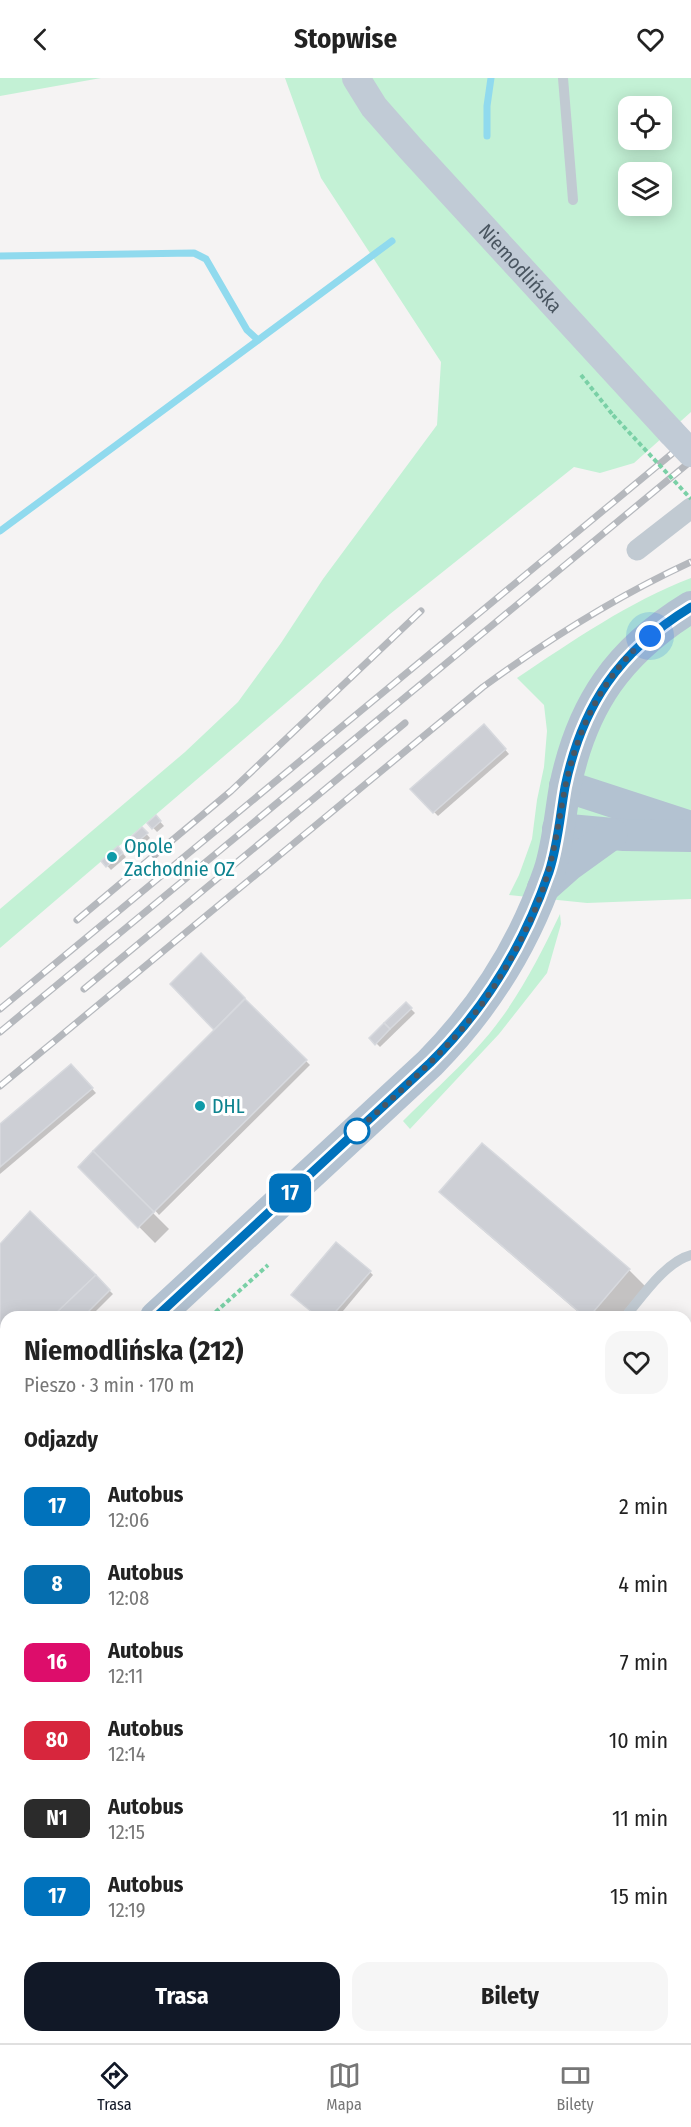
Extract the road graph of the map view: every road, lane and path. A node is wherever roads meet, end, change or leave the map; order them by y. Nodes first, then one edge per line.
1 (356, 78) edge
2 (563, 78) edge
3 (573, 200) dead end
4 (613, 415) dead end
5 (691, 453) edge
6 (691, 499) edge
7 (691, 508) edge
8 (637, 550) dead end
9 (691, 608) edge
10 (566, 786) junction
11 (691, 827) edge
12 (558, 829) junction
13 (612, 834) junction
14 (691, 836) edge
15 (543, 889) junction
16 (691, 1255) edge
17 (268, 1265) dead end
18 (162, 1311) edge
19 (217, 1311) edge
20 (630, 1311) edge

1 - 5 main road, Niemodlińska, bridge
2 - 3 lane
4 - 6 path, bridge
7 - 8 street
9 - 10 main road
10 - 11 main road
10 - 12 main road
12 - 13 main road
12 - 15 main road
13 - 14 main road
13 - 15 main road
15 - 18 main road
16 - 20 lane
17 - 19 path

